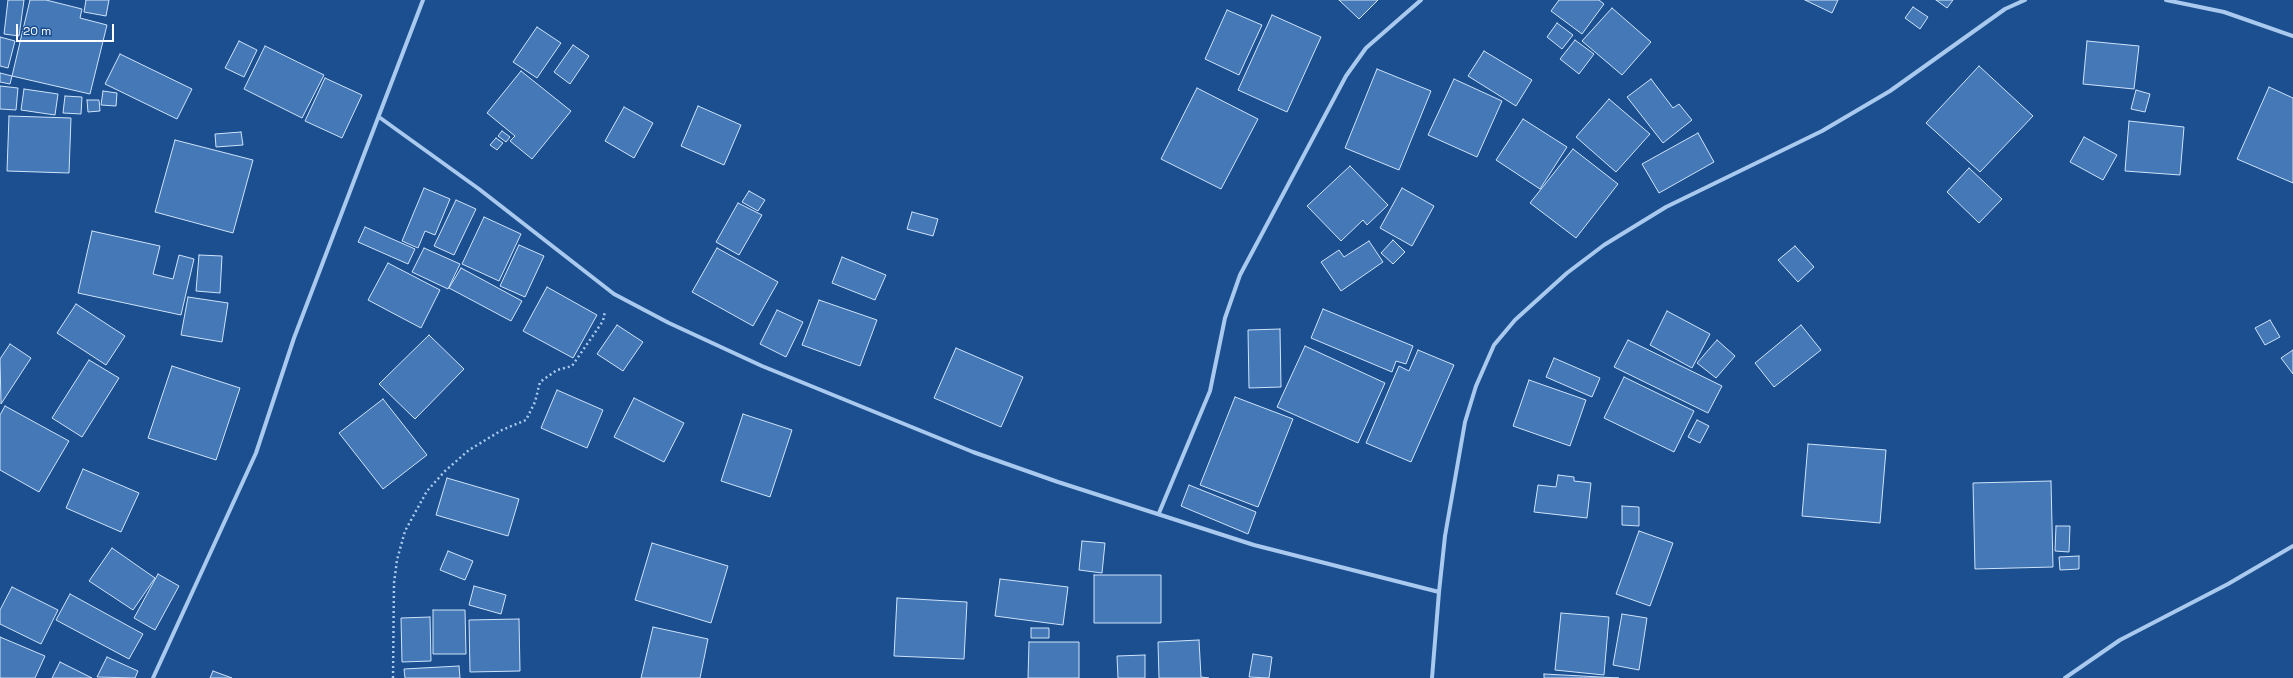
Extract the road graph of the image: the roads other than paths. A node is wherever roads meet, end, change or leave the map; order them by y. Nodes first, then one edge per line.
1 (423, 0) edge
2 (1420, 0) edge
3 (2025, 0) edge
4 (2166, 0) edge
5 (2293, 36) edge
6 (379, 117) junction
7 (1159, 513) junction
8 (2293, 546) edge
9 (1440, 592) junction
10 (153, 678) edge
11 (1432, 678) edge
12 (2064, 678) edge

1 - 6 street
2 - 7 street
3 - 9 street
4 - 5 street
6 - 7 street
6 - 10 street
7 - 9 street
8 - 12 street
9 - 11 street

